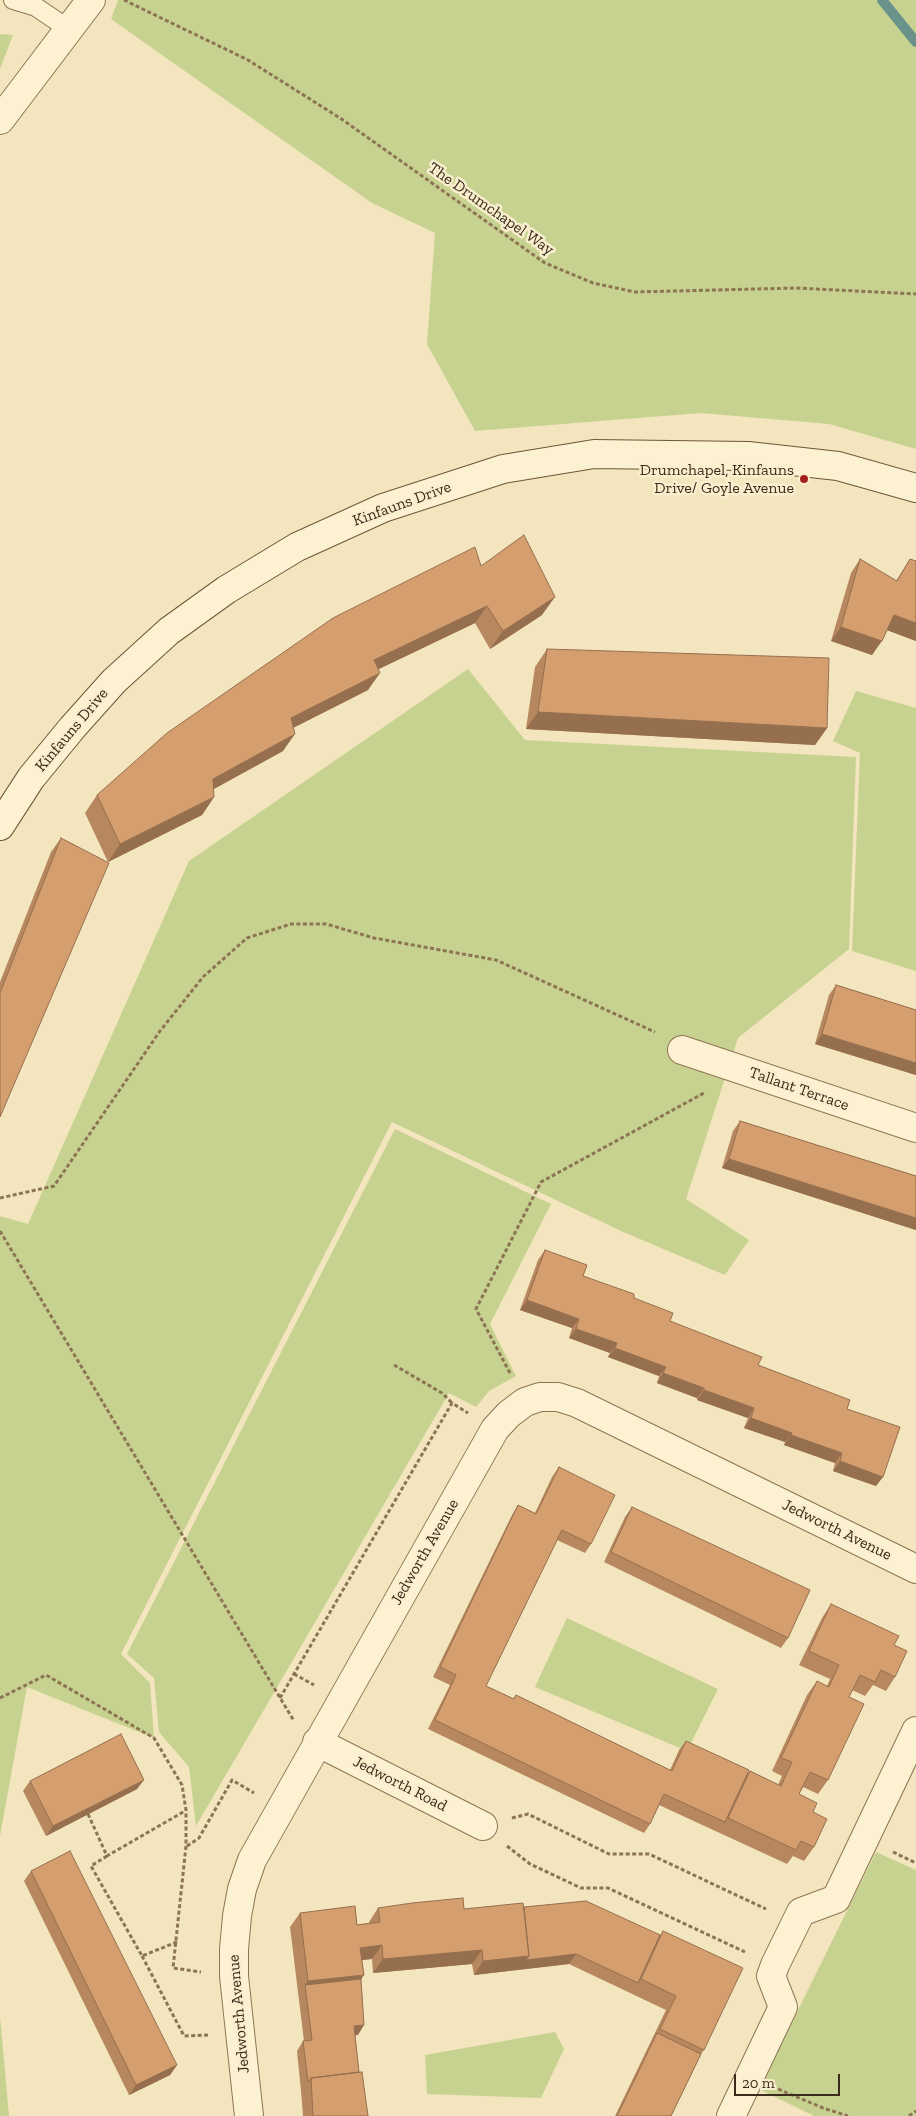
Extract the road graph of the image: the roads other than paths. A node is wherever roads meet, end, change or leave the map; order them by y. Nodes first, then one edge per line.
1 (13, 0) edge
2 (91, 0) edge
3 (70, 30) junction
4 (0, 120) edge
5 (916, 488) edge
6 (0, 826) edge
7 (682, 1050) road end
8 (916, 1128) edge
9 (916, 1569) edge
10 (916, 1731) edge
11 (317, 1742) junction
12 (483, 1826) road end
13 (249, 2116) edge
14 (732, 2116) edge

1 - 3 lane
2 - 3 street
3 - 4 street
5 - 6 street, Kinfauns Drive
7 - 8 street, Tallant Terrace
9 - 11 street, Jedworth Avenue
10 - 14 street
11 - 12 street, Jedworth Road
11 - 13 street, Jedworth Avenue

